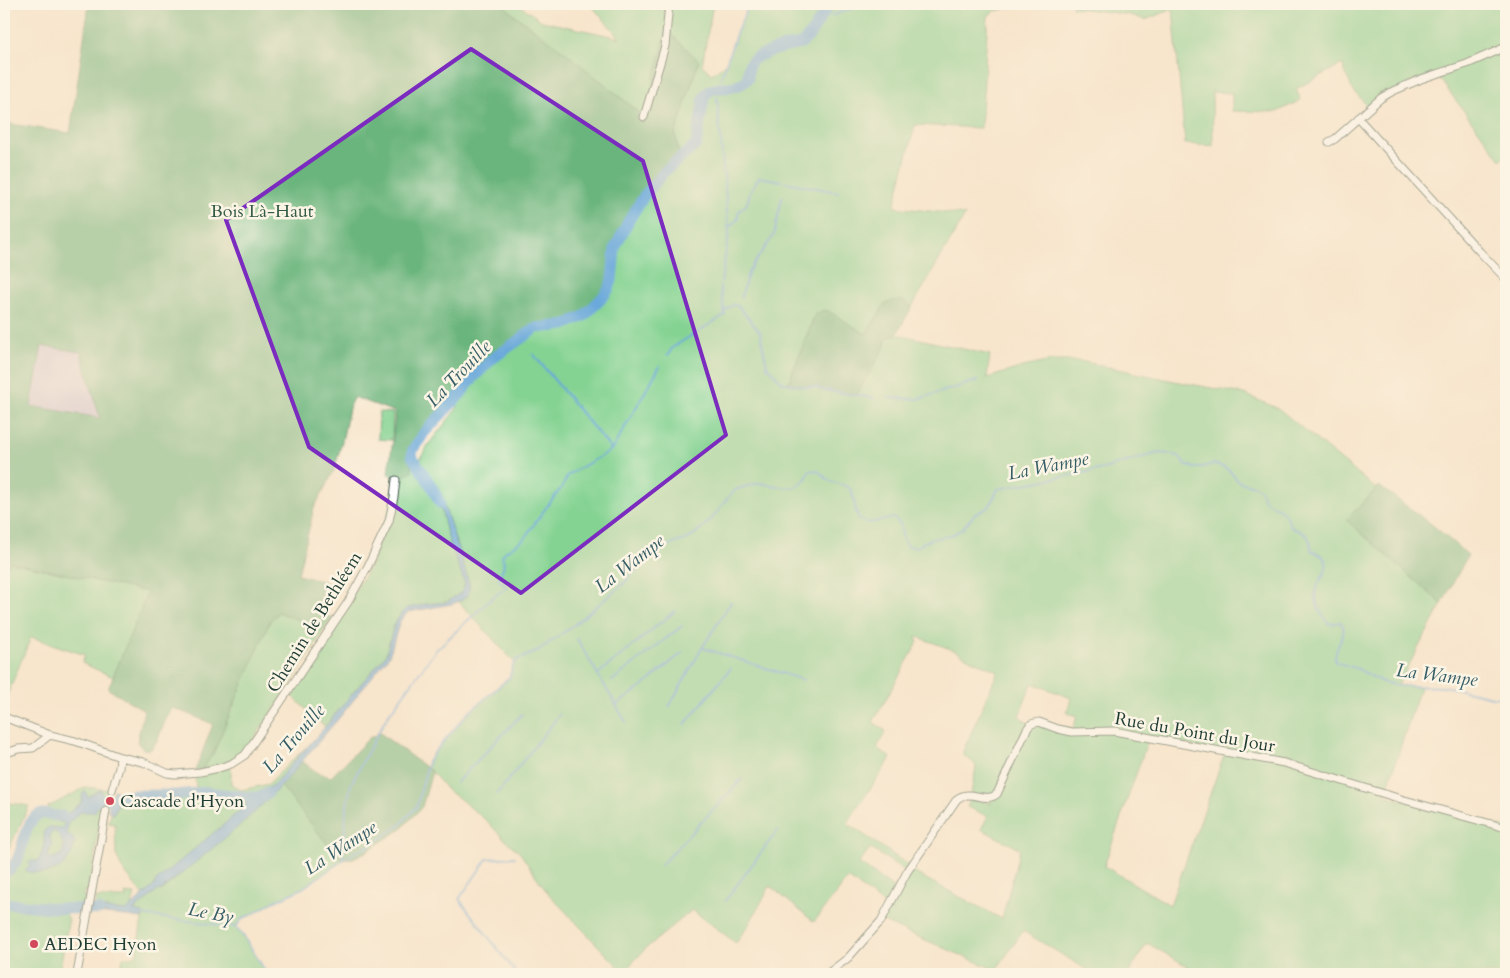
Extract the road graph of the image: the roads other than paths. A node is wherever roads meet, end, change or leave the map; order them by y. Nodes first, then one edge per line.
1 (669, 4) edge
2 (1506, 47) edge
3 (644, 117) dead end
4 (1358, 118) junction
5 (1329, 142) dead end
6 (1506, 279) edge
7 (396, 480) dead end
8 (4, 717) edge
9 (50, 735) junction
10 (4, 754) edge
11 (120, 757) junction
12 (112, 790) dead end
13 (106, 811) dead end
14 (1506, 828) edge
15 (77, 974) edge
16 (827, 974) edge

1 - 3 street
2 - 4 street
4 - 5 street
4 - 6 street
7 - 11 street, Chemin de Bethléem
8 - 9 street, Chemin de Bethléem
9 - 10 street
9 - 11 street, Chemin de Bethléem
11 - 12 street
13 - 15 street
14 - 16 street, Rue du Point du Jour

